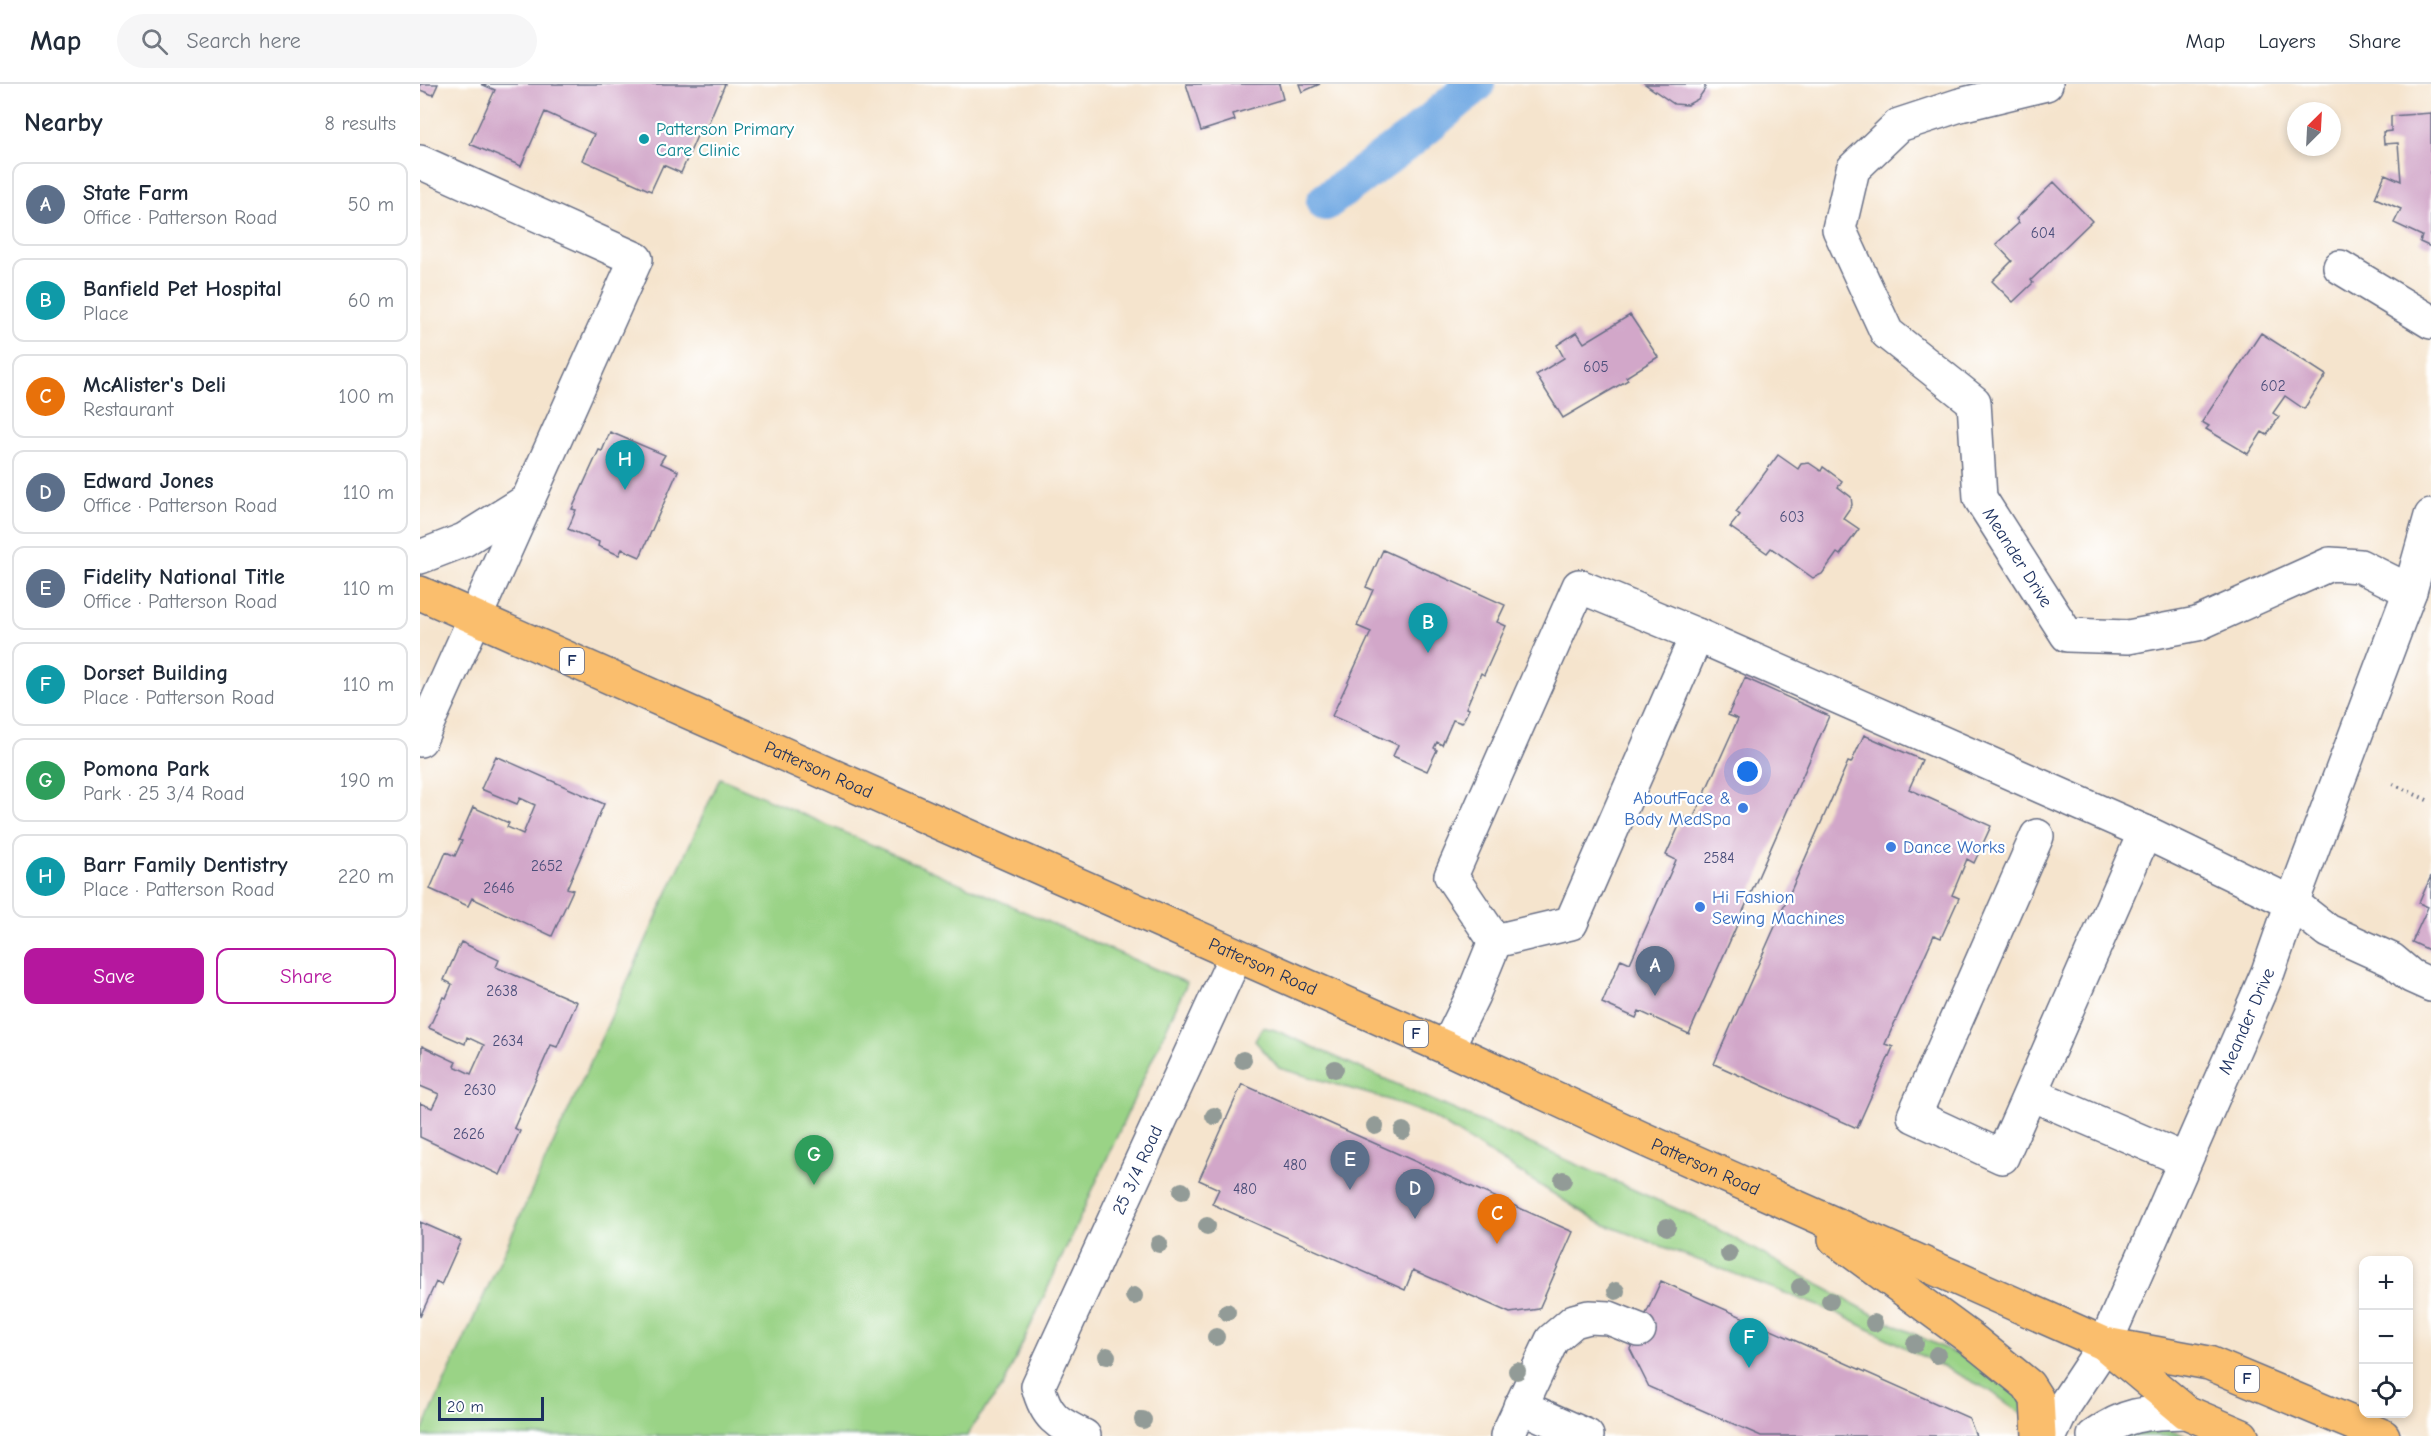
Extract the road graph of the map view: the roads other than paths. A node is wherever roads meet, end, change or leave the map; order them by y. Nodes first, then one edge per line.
1 (2046, 84) edge
2 (420, 162) edge
3 (2340, 267) dead end
4 (2431, 322) edge
5 (528, 500) junction
6 (2431, 516) edge
7 (420, 557) edge
8 (2410, 591) junction
9 (420, 593) edge
10 (474, 617) junction
11 (1697, 635) junction
12 (420, 740) edge
13 (2145, 832) junction
14 (2037, 836) dead end
15 (2292, 903) junction
16 (1495, 941) junction
17 (1236, 955) junction
18 (2431, 985) edge
19 (1447, 1048) junction
20 (2031, 1094) junction
21 (2185, 1160) junction
22 (1782, 1201) junction
23 (1639, 1330) dead end
24 (2105, 1344) junction
25 (1520, 1406) junction
26 (2186, 1412) junction
27 (1084, 1436) edge
28 (1507, 1436) edge
29 (1587, 1436) edge
30 (2039, 1436) edge
31 (2050, 1436) edge
32 (2094, 1436) edge
33 (2242, 1436) edge
34 (2383, 1436) edge

1 - 8 street, Meander Drive
2 - 5 street
3 - 4 street
5 - 7 street
5 - 10 street
6 - 8 street, Meander Drive
8 - 15 street, Meander Drive
9 - 10 main road, Patterson Road / F
10 - 12 street
10 - 17 main road, Patterson Road / F
11 - 13 street
11 - 16 street
11 - 16 street
13 - 15 street
13 - 20 street
14 - 20 street
15 - 18 street
15 - 21 street, Meander Drive
16 - 19 street
17 - 19 main road, Patterson Road / F
17 - 27 street, 25 3/4 Road
19 - 22 main road, Patterson Road / F
20 - 21 street
21 - 24 street, Meander Drive
22 - 24 main road, Patterson Road / F
22 - 30 main road
23 - 25 street
24 - 26 main road, Patterson Road / F
24 - 31 street, Meander Drive
24 - 34 main road, Patterson Road / F
25 - 28 street
25 - 29 street
26 - 32 street
26 - 33 main road, Patterson Road / F

